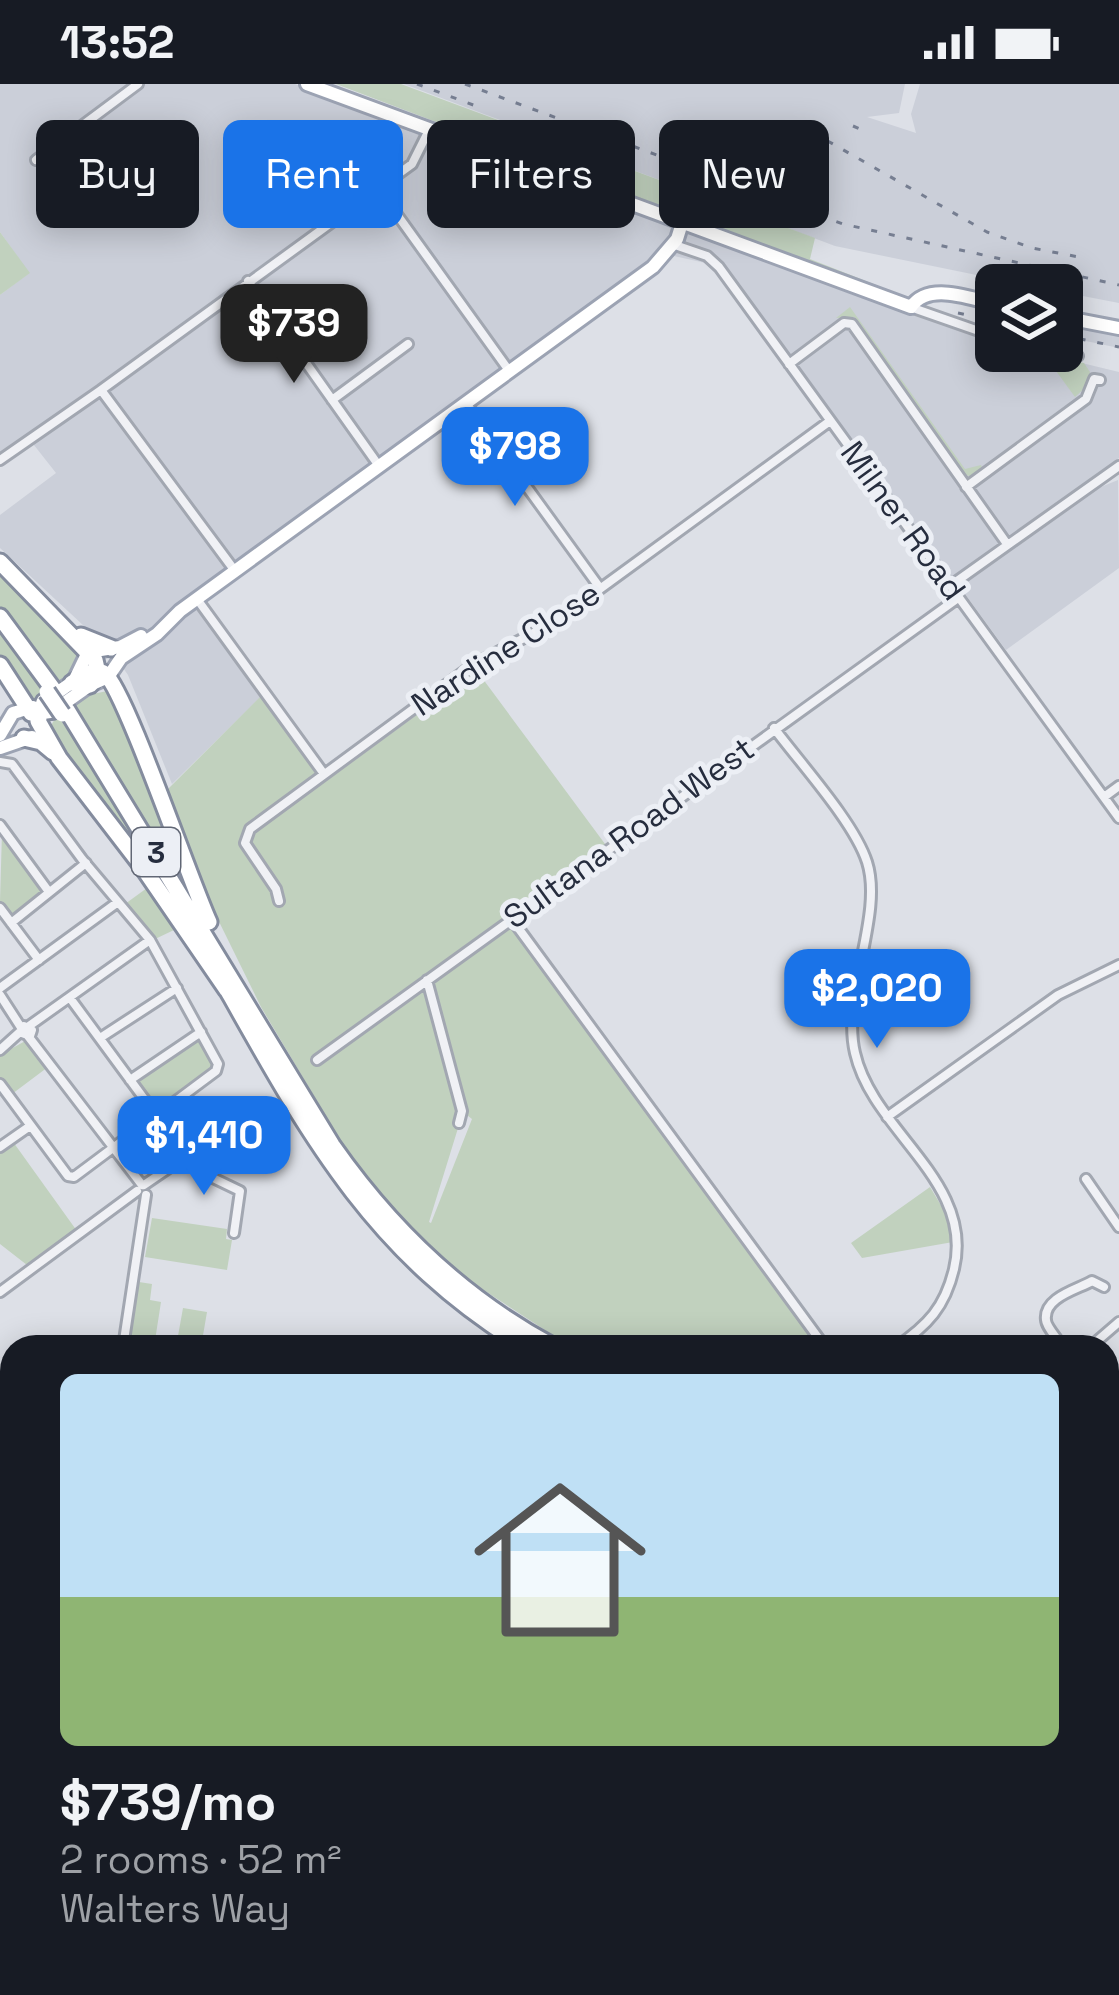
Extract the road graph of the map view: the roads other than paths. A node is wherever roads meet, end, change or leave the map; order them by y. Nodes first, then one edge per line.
1 (139, 84) edge
2 (307, 84) edge
3 (90, 120) edge
4 (427, 127) edge
5 (427, 134) edge
6 (403, 170) edge
7 (403, 224) edge
8 (322, 228) edge
9 (677, 228) edge
10 (695, 228) edge
11 (672, 244) junction
12 (248, 281) junction
13 (975, 300) edge
14 (911, 307) junction
15 (1083, 321) edge
16 (1119, 328) edge
17 (975, 330) edge
18 (408, 344) dead end
19 (789, 364) junction
20 (510, 372) junction
21 (1094, 379) dead end
22 (101, 390) junction
23 (332, 400) junction
24 (466, 403) junction
25 (830, 421) junction
26 (0, 460) edge
27 (380, 466) junction
28 (1119, 469) edge
29 (967, 487) junction
30 (1006, 544) junction
31 (0, 562) edge
32 (235, 571) junction
33 (600, 589) junction
34 (955, 592) junction
35 (197, 598) junction
36 (0, 617) edge
37 (64, 626) junction
38 (0, 627) edge
39 (119, 651) junction
40 (88, 652) junction
41 (0, 665) edge
42 (99, 683) junction
43 (43, 707) junction
44 (774, 728) junction
45 (0, 735) edge
46 (24, 738) junction
47 (0, 748) edge
48 (59, 758) junction
49 (0, 762) edge
50 (324, 773) junction
51 (1119, 785) edge
52 (1104, 797) junction
53 (1119, 818) edge
54 (0, 825) edge
55 (86, 863) junction
56 (49, 892) junction
57 (279, 901) dead end
58 (118, 902) junction
59 (0, 908) edge
60 (511, 919) junction
61 (11, 923) junction
62 (150, 940) junction
63 (39, 960) junction
64 (1119, 965) edge
65 (427, 980) junction
66 (177, 988) junction
67 (0, 992) edge
68 (235, 993) junction
69 (70, 998) junction
70 (28, 1032) junction
71 (201, 1032) junction
72 (100, 1038) junction
73 (0, 1050) edge
74 (317, 1060) dead end
75 (130, 1080) junction
76 (0, 1084) edge
77 (261, 1105) dead end
78 (156, 1115) junction
79 (887, 1118) junction
80 (459, 1123) dead end
81 (30, 1126) junction
82 (0, 1147) edge
83 (111, 1149) junction
84 (190, 1156) junction
85 (1086, 1179) dead end
86 (144, 1191) junction
87 (1119, 1202) edge
88 (1106, 1210) junction
89 (1119, 1227) edge
90 (234, 1232) dead end
91 (1104, 1288) dead end
92 (0, 1292) edge
93 (125, 1335) edge
94 (508, 1335) edge
95 (535, 1335) edge
96 (816, 1335) edge
97 (913, 1335) edge
98 (1053, 1335) edge

1 - 3 street
2 - 4 main road
5 - 6 street
7 - 20 street
8 - 12 street
9 - 11 main road
10 - 14 main road
11 - 19 street, Milner Road
11 - 20 main road
12 - 22 street
12 - 23 street
13 - 14 main road
14 - 17 street
15 - 16 main road
18 - 23 street
19 - 25 street, Milner Road
19 - 29 street
20 - 24 main road
21 - 29 street
22 - 26 street
22 - 32 street
23 - 27 street
24 - 27 main road
24 - 33 street
25 - 33 street, Nardine Close
25 - 34 street, Milner Road
27 - 32 main road
28 - 30 street, Sultana Road West
29 - 30 street
30 - 34 street, Sultana Road West
31 - 37 highway
32 - 35 main road
33 - 50 street, Nardine Close
34 - 44 street, Sultana Road West
34 - 52 street, Milner Road
35 - 39 main road
35 - 50 street
36 - 43 highway, 3
37 - 39 highway
37 - 40 highway
38 - 43 highway, 3
39 - 40 main road
39 - 42 main road
40 - 42 highway
40 - 42 main road
41 - 43 highway
42 - 43 main road
42 - 68 highway
43 - 45 main road
43 - 46 main road
43 - 48 highway
43 - 68 highway, 3
44 - 60 street, Sultana Road West
44 - 79 street
46 - 47 main road
46 - 48 highway
48 - 68 highway
49 - 55 street
50 - 57 street, Nardine Close
51 - 52 street
52 - 53 street, Milner Road
54 - 56 street
55 - 56 street
55 - 58 street
56 - 61 street
58 - 62 street
58 - 63 street
59 - 61 street
60 - 65 street, Sultana Road West
60 - 96 street
61 - 63 street
62 - 66 street
62 - 69 street
63 - 67 street
64 - 79 street
65 - 74 street, Sultana Road West
65 - 80 street
66 - 71 street
66 - 72 street
67 - 70 street
68 - 94 highway, 3
68 - 95 highway, 3
69 - 70 street
69 - 72 street
70 - 73 street
70 - 83 street
71 - 75 street
71 - 78 street
72 - 75 street
75 - 78 street
76 - 81 street
77 - 84 street
78 - 83 street
79 - 97 street
81 - 82 street
81 - 83 street
83 - 86 street
84 - 86 street
84 - 90 street
85 - 88 street
86 - 92 street
86 - 93 street
87 - 88 street
88 - 89 street
91 - 98 street

